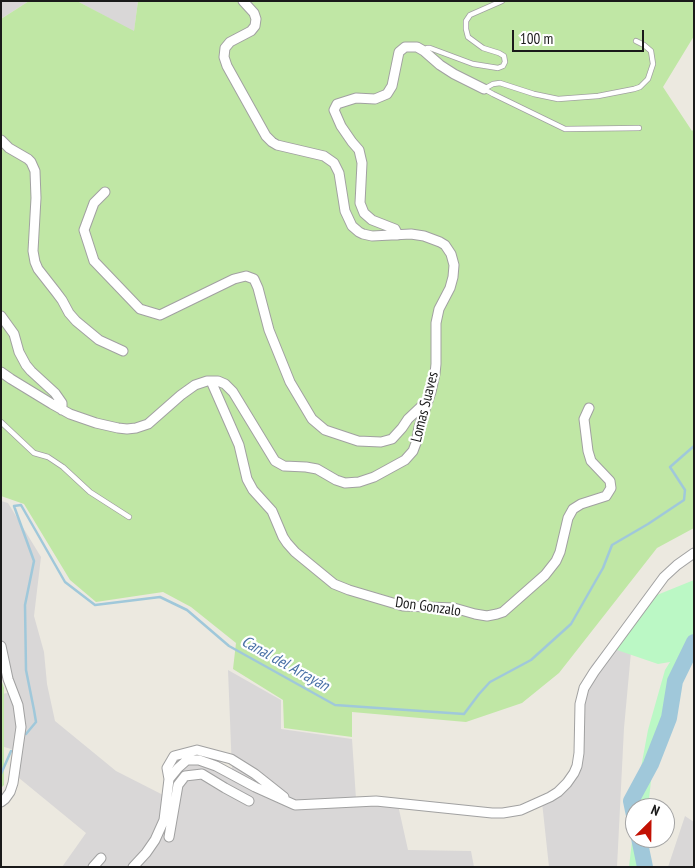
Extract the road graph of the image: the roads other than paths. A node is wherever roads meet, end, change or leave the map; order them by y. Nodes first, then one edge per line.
1 (243, 1) edge
2 (502, 1) edge
3 (636, 41) dead end
4 (424, 51) junction
5 (484, 89) junction
6 (639, 128) dead end
7 (1, 140) edge
8 (105, 192) dead end
9 (398, 235) junction
10 (1, 316) edge
11 (123, 351) dead end
12 (1, 372) edge
13 (211, 381) junction
14 (428, 400) junction
15 (589, 408) dead end
16 (62, 410) junction
17 (1, 422) edge
18 (129, 517) dead end
19 (694, 553) edge
20 (1, 646) edge
21 (249, 801) dead end
22 (1, 802) edge
23 (168, 820) junction
24 (168, 836) dead end
25 (101, 858) dead end
26 (93, 867) edge
27 (133, 867) edge

1 - 9 street, Lomas Suaves
2 - 4 lane
3 - 5 lane
4 - 5 street
4 - 9 street
5 - 6 lane
7 - 11 street
8 - 14 street
9 - 14 street, Lomas Suaves
10 - 16 street
12 - 16 street
13 - 14 street, Lomas Suaves
13 - 15 street, Don Gonzalo
13 - 16 street
17 - 18 lane
19 - 23 street
20 - 22 street
21 - 23 street
23 - 24 street
23 - 27 street
25 - 26 street

